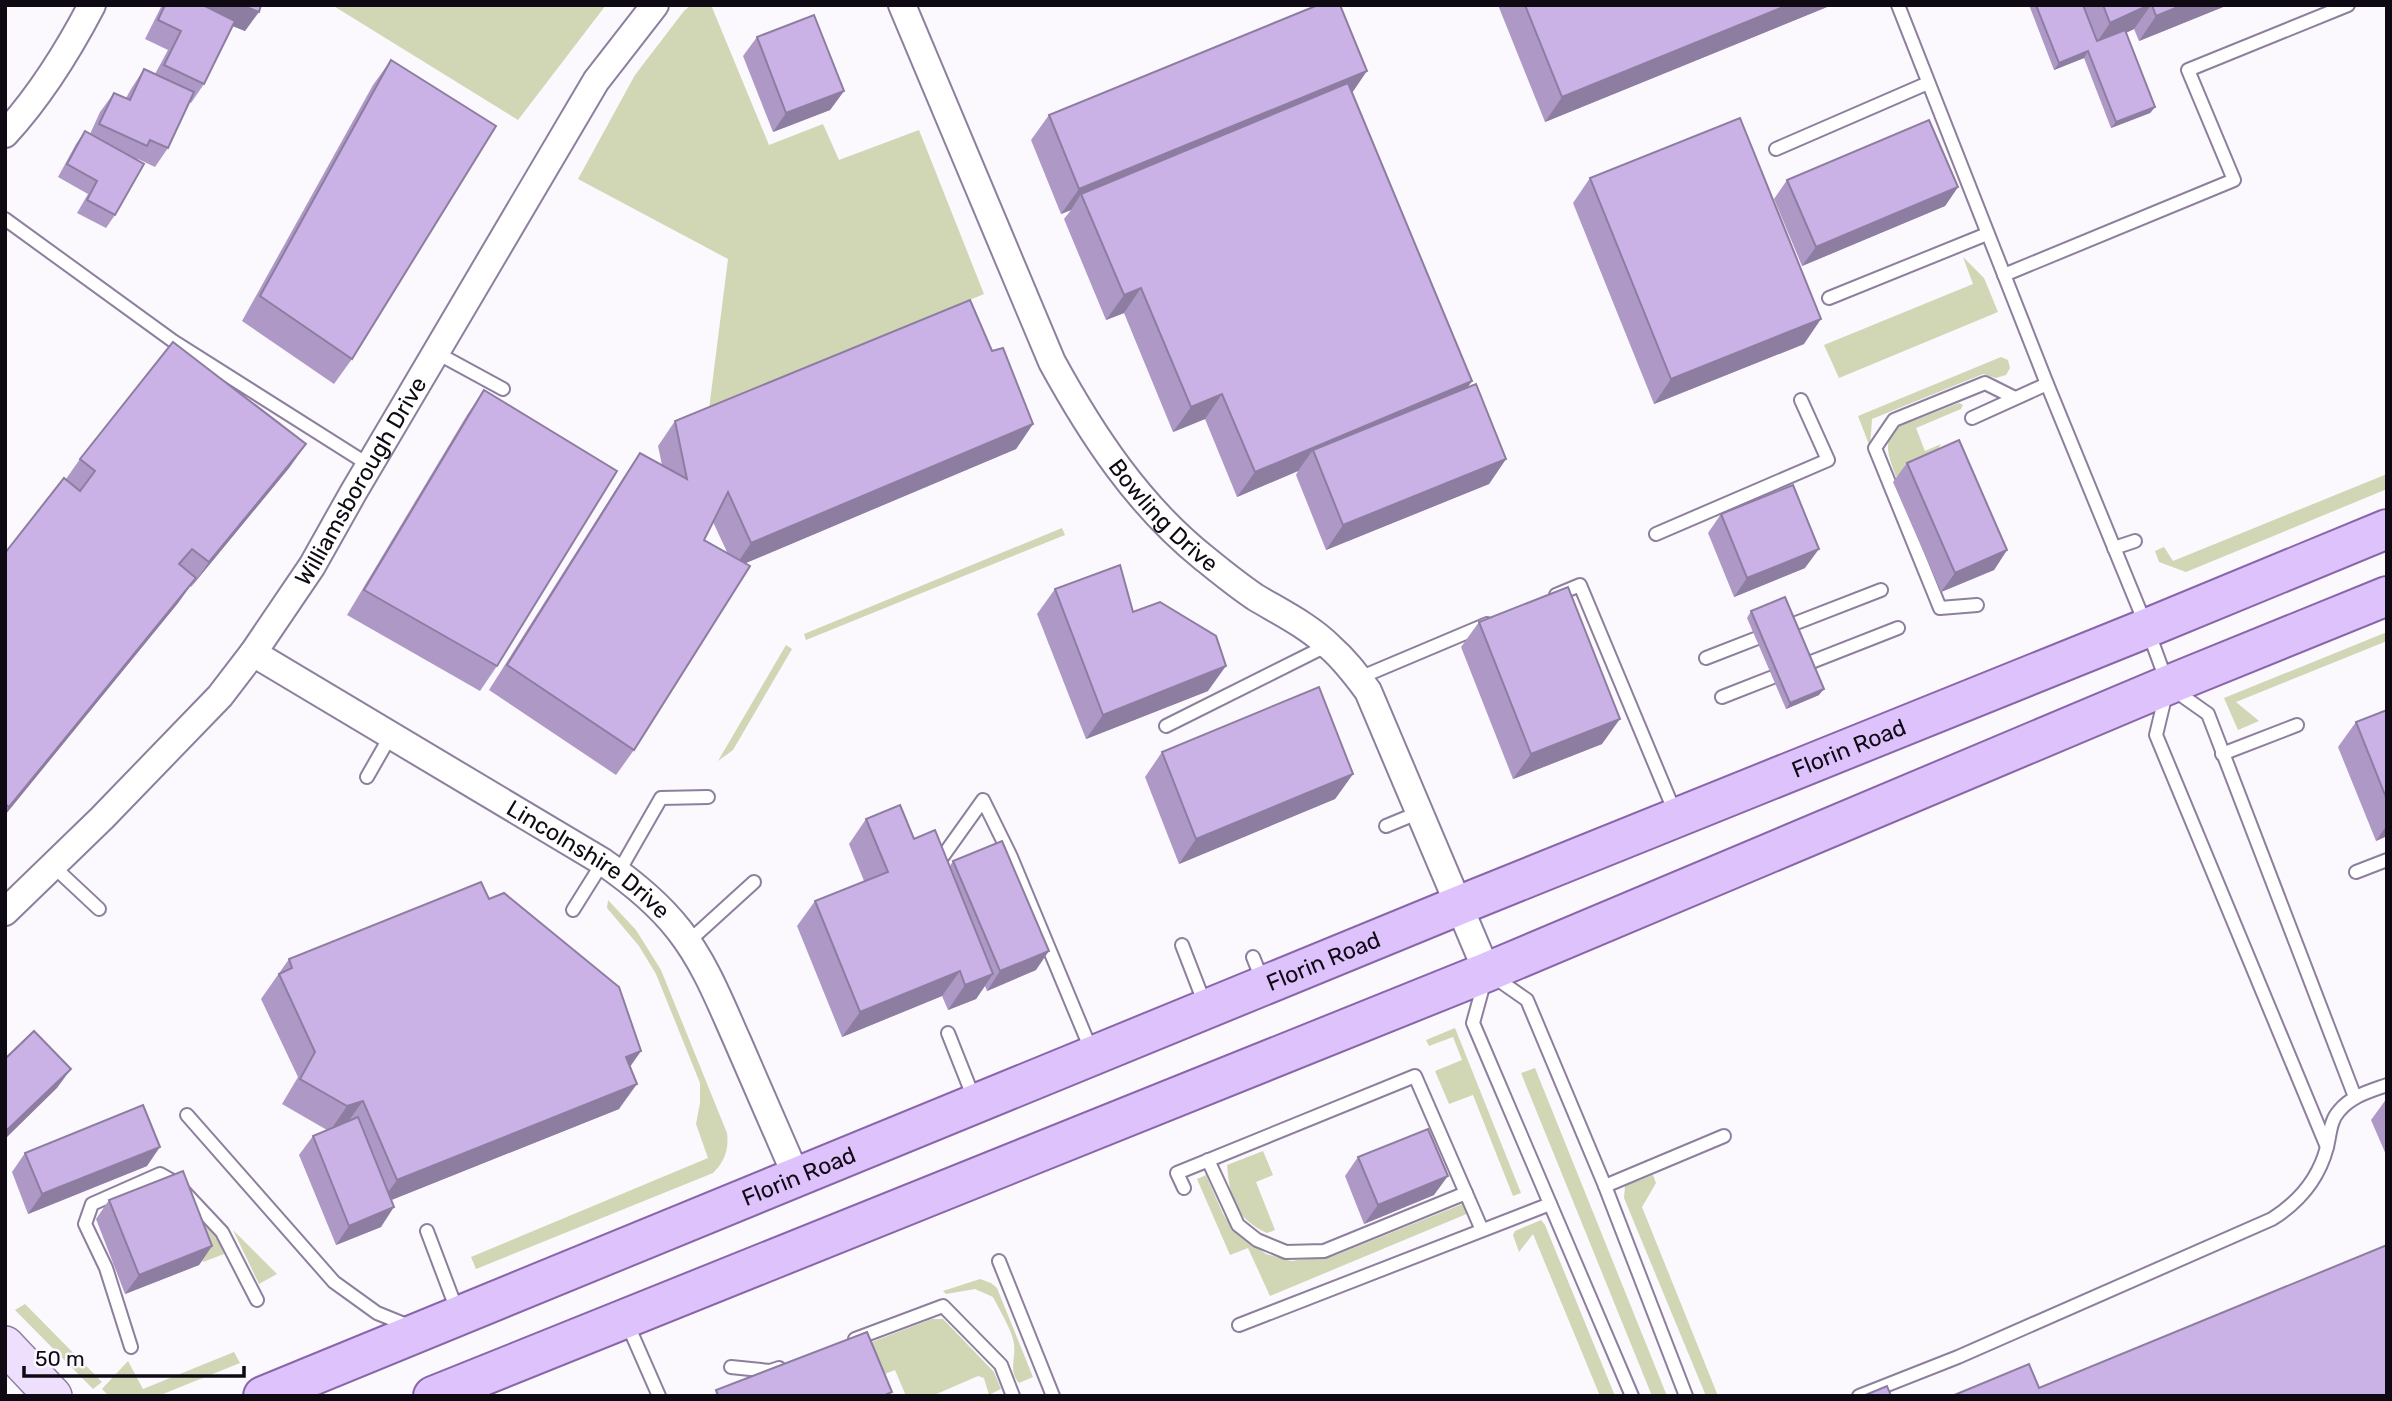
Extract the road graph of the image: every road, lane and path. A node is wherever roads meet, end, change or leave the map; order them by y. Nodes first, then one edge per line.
1 (655, 5) edge
2 (902, 5) edge
3 (1898, 5) edge
4 (2348, 5) edge
5 (81, 9) edge
6 (1927, 83) junction
7 (5, 134) edge
8 (1776, 149) dead end
9 (5, 219) edge
10 (1987, 234) junction
11 (2004, 275) junction
12 (1829, 298) dead end
13 (435, 352) junction
14 (2047, 384) junction
15 (503, 389) dead end
16 (2015, 398) junction
17 (1801, 400) dead end
18 (1972, 418) dead end
19 (369, 465) junction
20 (2387, 529) edge
21 (1656, 534) dead end
22 (2135, 541) dead end
23 (2114, 548) junction
24 (1881, 590) dead end
25 (2387, 596) edge
26 (1542, 601) edge
27 (1977, 605) dead end
28 (1504, 617) edge
29 (1898, 628) dead end
30 (2147, 628) junction
31 (1328, 645) junction
32 (253, 653) junction
33 (1706, 658) dead end
34 (1359, 678) junction
35 (2168, 685) junction
36 (1723, 696) dead end
37 (2297, 725) dead end
38 (1166, 726) dead end
39 (391, 735) junction
40 (2222, 754) junction
41 (367, 777) dead end
42 (708, 797) dead end
43 (1420, 812) junction
44 (1677, 817) junction
45 (1386, 826) dead end
46 (943, 856) edge
47 (2387, 860) edge
48 (53, 866) junction
49 (611, 868) junction
50 (2356, 872) dead end
51 (754, 882) dead end
52 (1460, 905) junction
53 (99, 909) dead end
54 (573, 910) dead end
55 (5, 912) edge
56 (688, 942) junction
57 (1182, 945) dead end
58 (1487, 972) junction
59 (1207, 1009) junction
60 (948, 1033) dead end
61 (1094, 1055) junction
62 (2387, 1085) edge
63 (2355, 1097) junction
64 (976, 1103) junction
65 (187, 1115) dead end
66 (1724, 1136) dead end
67 (2327, 1147) junction
68 (1208, 1160) junction
69 (797, 1178) junction
70 (1605, 1186) junction
71 (1184, 1188) dead end
72 (1466, 1193) junction
73 (1550, 1204) junction
74 (1482, 1230) junction
75 (427, 1231) dead end
76 (999, 1261) dead end
77 (257, 1300) dead end
78 (460, 1316) junction
79 (625, 1320) junction
80 (1239, 1325) dead end
81 (422, 1331) junction
82 (844, 1343) edge
83 (5, 1345) edge
84 (131, 1347) dead end
85 (794, 1362) edge
86 (731, 1367) dead end
87 (53, 1396) edge
88 (263, 1396) edge
89 (433, 1396) edge
90 (659, 1396) edge
91 (1013, 1396) edge
92 (1053, 1396) edge
93 (1632, 1396) edge
94 (1686, 1396) edge
95 (1859, 1396) edge

1 - 13 street, Williamsborough Drive
2 - 31 street, Bowling Drive
3 - 6 lane
4 - 11 lane
5 - 7 street
6 - 8 lane
6 - 10 lane
9 - 19 lane
10 - 11 lane
10 - 12 lane
11 - 14 lane
13 - 15 lane
13 - 19 street, Williamsborough Drive
14 - 16 lane
14 - 23 lane
16 - 18 lane
16 - 27 lane
17 - 21 lane
19 - 32 street, Williamsborough Drive
20 - 30 main road, Florin Road
22 - 23 lane
23 - 30 lane
24 - 33 lane
25 - 35 main road
26 - 44 lane
28 - 34 lane
29 - 36 lane
30 - 35 lane
30 - 44 main road, Florin Road
31 - 34 street, Bowling Drive
31 - 38 lane
32 - 39 street, Lincolnshire Drive
32 - 48 street, Williamsborough Drive
34 - 43 street, Bowling Drive
35 - 40 lane
35 - 58 main road
35 - 67 lane
37 - 40 lane
39 - 41 lane
39 - 49 street, Lincolnshire Drive
40 - 63 lane
42 - 49 lane
43 - 45 lane
43 - 52 street, Bowling Drive
44 - 52 main road, Florin Road
46 - 61 lane
47 - 50 lane
48 - 53 lane
48 - 55 street, Williamsborough Drive
49 - 54 lane
49 - 56 street, Lincolnshire Drive
51 - 56 lane
52 - 58 street, Bowling Drive
52 - 59 main road, Florin Road
56 - 69 street, Lincolnshire Drive
57 - 59 lane
58 - 70 lane
58 - 73 lane
58 - 79 main road
59 - 61 main road, Florin Road
60 - 64 lane
61 - 64 main road, Florin Road
62 - 63 lane
63 - 67 lane
64 - 69 main road, Florin Road
65 - 81 lane
66 - 70 lane
67 - 95 lane
68 - 71 lane
68 - 72 lane
68 - 72 lane
69 - 78 main road, Florin Road
70 - 94 lane
72 - 74 lane
73 - 74 lane
73 - 93 lane
74 - 80 lane
75 - 78 lane
76 - 92 lane
77 - 84 lane
78 - 81 main road, Florin Road
79 - 89 main road
79 - 90 lane
81 - 88 main road, Florin Road
82 - 91 lane
83 - 87 main road
85 - 86 lane

